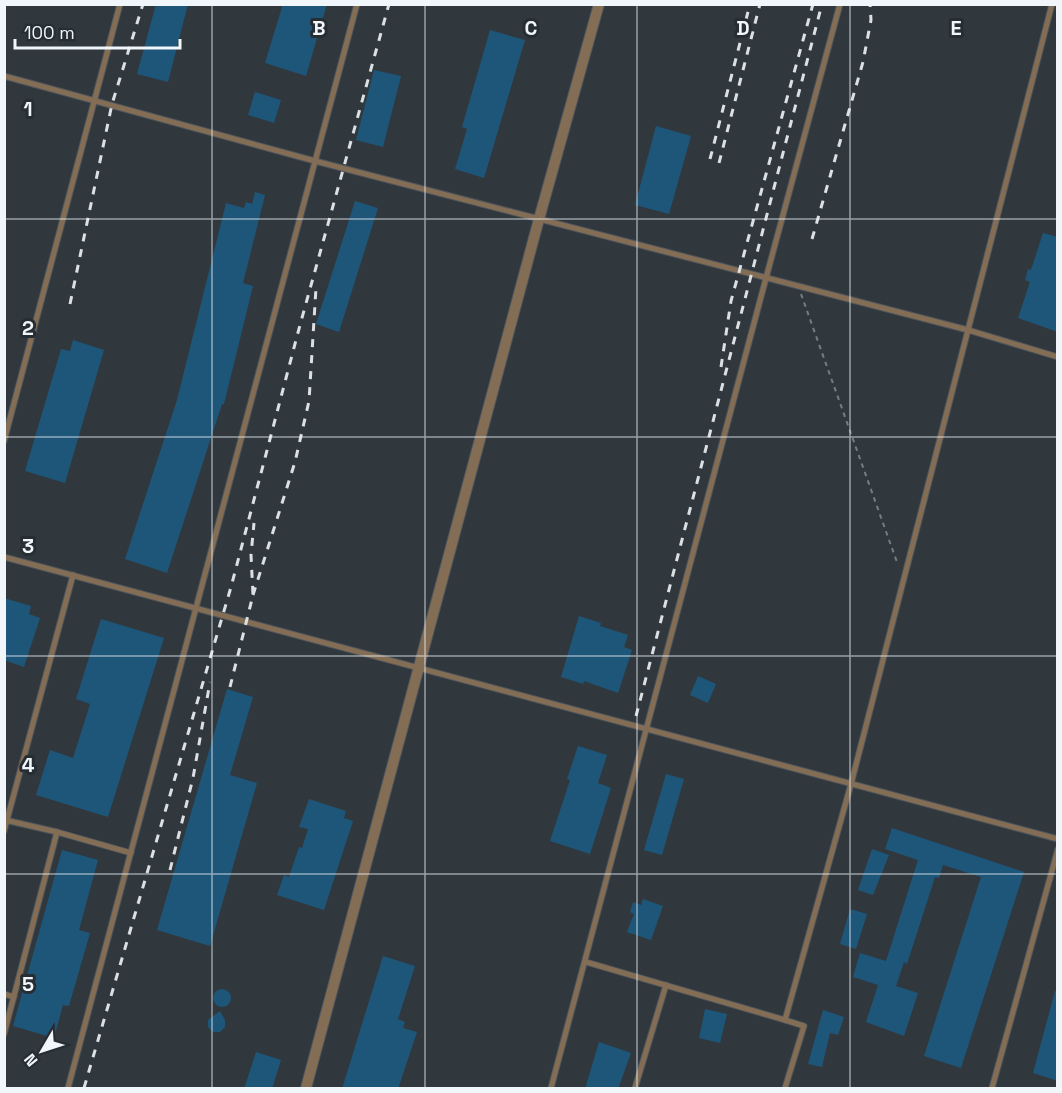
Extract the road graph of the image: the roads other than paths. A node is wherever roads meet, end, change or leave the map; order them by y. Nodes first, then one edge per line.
1 (120, 4) edge
2 (357, 4) edge
3 (599, 4) edge
4 (840, 4) edge
5 (1052, 4) edge
6 (4, 76) edge
7 (94, 100) junction
8 (315, 161) junction
9 (539, 219) junction
10 (766, 278) junction
11 (968, 330) junction
12 (1058, 357) edge
13 (4, 441) edge
14 (4, 556) edge
15 (73, 575) junction
16 (196, 608) junction
17 (419, 668) junction
18 (648, 729) junction
19 (851, 784) junction
20 (6, 820) edge
21 (4, 831) edge
22 (57, 832) junction
23 (1058, 839) edge
24 (1058, 849) edge
25 (131, 853) junction
26 (586, 962) junction
27 (666, 985) junction
28 (4, 994) edge
29 (14, 997) junction
30 (785, 1020) junction
31 (4, 1034) edge
32 (68, 1089) edge
33 (306, 1089) edge
34 (551, 1089) edge
35 (635, 1089) edge
36 (785, 1089) edge
37 (992, 1089) edge

1 - 7 lane
2 - 8 lane
3 - 9 street
4 - 10 lane
5 - 11 lane
6 - 7 lane
7 - 8 lane
7 - 13 lane
8 - 9 lane
8 - 16 lane
9 - 10 lane
9 - 17 street
10 - 11 lane
10 - 18 lane
11 - 12 lane
11 - 19 lane
14 - 15 lane
15 - 16 lane
15 - 20 lane
16 - 17 lane
16 - 25 lane
17 - 18 lane
17 - 33 street
18 - 19 lane
18 - 26 lane
19 - 23 lane
19 - 30 lane
20 - 21 lane
20 - 22 lane
22 - 25 lane
22 - 29 lane
24 - 37 lane
25 - 32 lane
26 - 27 lane
26 - 34 lane
27 - 30 lane
27 - 35 lane
28 - 29 lane
29 - 31 lane
30 - 36 lane

